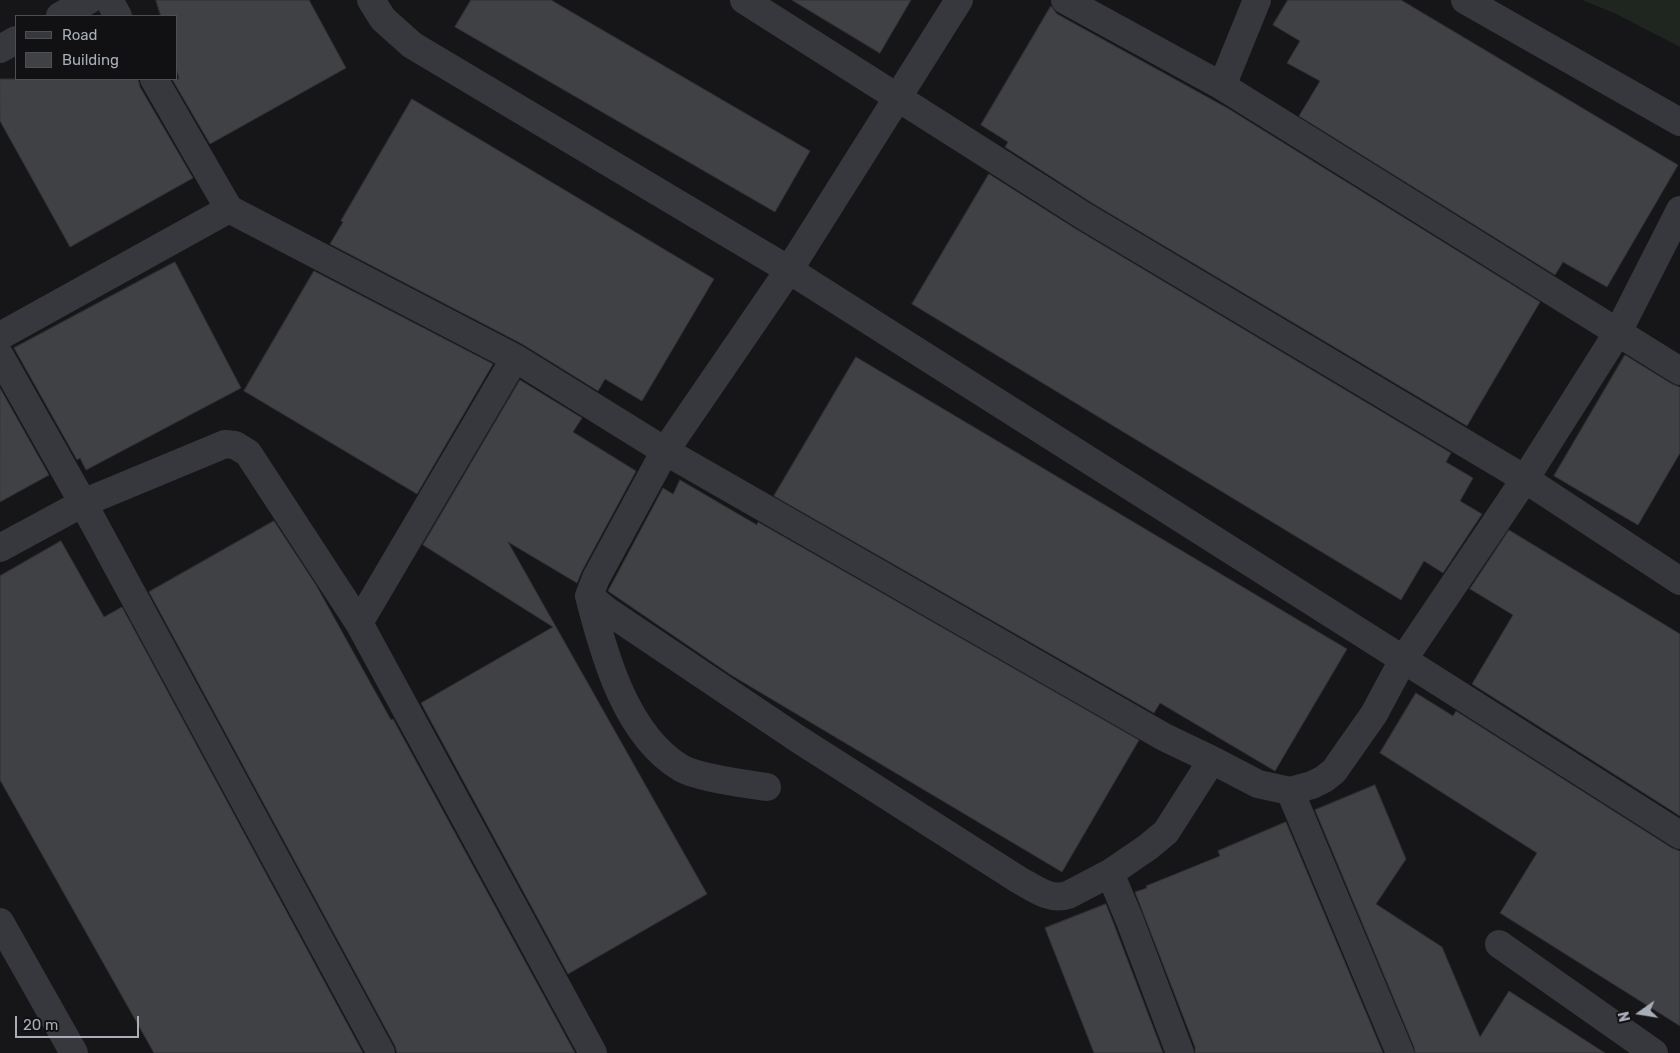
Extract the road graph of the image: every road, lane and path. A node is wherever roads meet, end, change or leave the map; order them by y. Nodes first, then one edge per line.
1 (89, 0) edge
2 (108, 0) edge
3 (371, 0) edge
4 (744, 0) edge
5 (959, 0) edge
6 (1066, 0) edge
7 (1257, 0) edge
8 (1465, 0) edge
9 (62, 15) edge
10 (117, 15) edge
11 (15, 41) edge
12 (0, 49) edge
13 (155, 80) edge
14 (1222, 86) junction
15 (898, 98) junction
16 (1680, 122) edge
17 (229, 209) junction
18 (1680, 210) edge
19 (789, 270) junction
20 (1618, 332) junction
21 (0, 336) edge
22 (0, 356) edge
23 (515, 358) junction
24 (1680, 371) edge
25 (665, 452) junction
26 (1525, 479) junction
27 (83, 503) junction
28 (0, 548) edge
29 (1680, 581) edge
30 (589, 596) junction
31 (359, 623) junction
32 (1403, 660) junction
33 (1212, 760) junction
34 (767, 788) dead end
35 (1290, 791) junction
36 (1680, 835) edge
37 (1110, 873) junction
38 (0, 922) edge
39 (1499, 944) dead end
40 (8, 957) edge
41 (74, 1053) edge
42 (381, 1053) edge
43 (593, 1053) edge
44 (1180, 1053) edge
45 (1400, 1053) edge
46 (1654, 1053) edge

1 - 9 street
2 - 10 street
3 - 19 street
4 - 15 street
5 - 15 street
6 - 14 street
7 - 14 street
8 - 16 street
11 - 12 street
13 - 17 street
14 - 20 street
15 - 19 street
15 - 26 street
17 - 21 street
17 - 23 street
18 - 20 street
19 - 25 street
19 - 32 street
20 - 24 street
20 - 26 street
22 - 27 street
23 - 25 street
23 - 31 street
25 - 30 street
25 - 33 street
26 - 29 street
26 - 32 street
27 - 28 street
27 - 31 street
27 - 42 street
30 - 34 street
30 - 37 street
31 - 43 street
32 - 35 street
32 - 36 street
33 - 35 street
33 - 37 street
35 - 45 street
37 - 44 street
38 - 40 street
39 - 46 street
40 - 41 street

